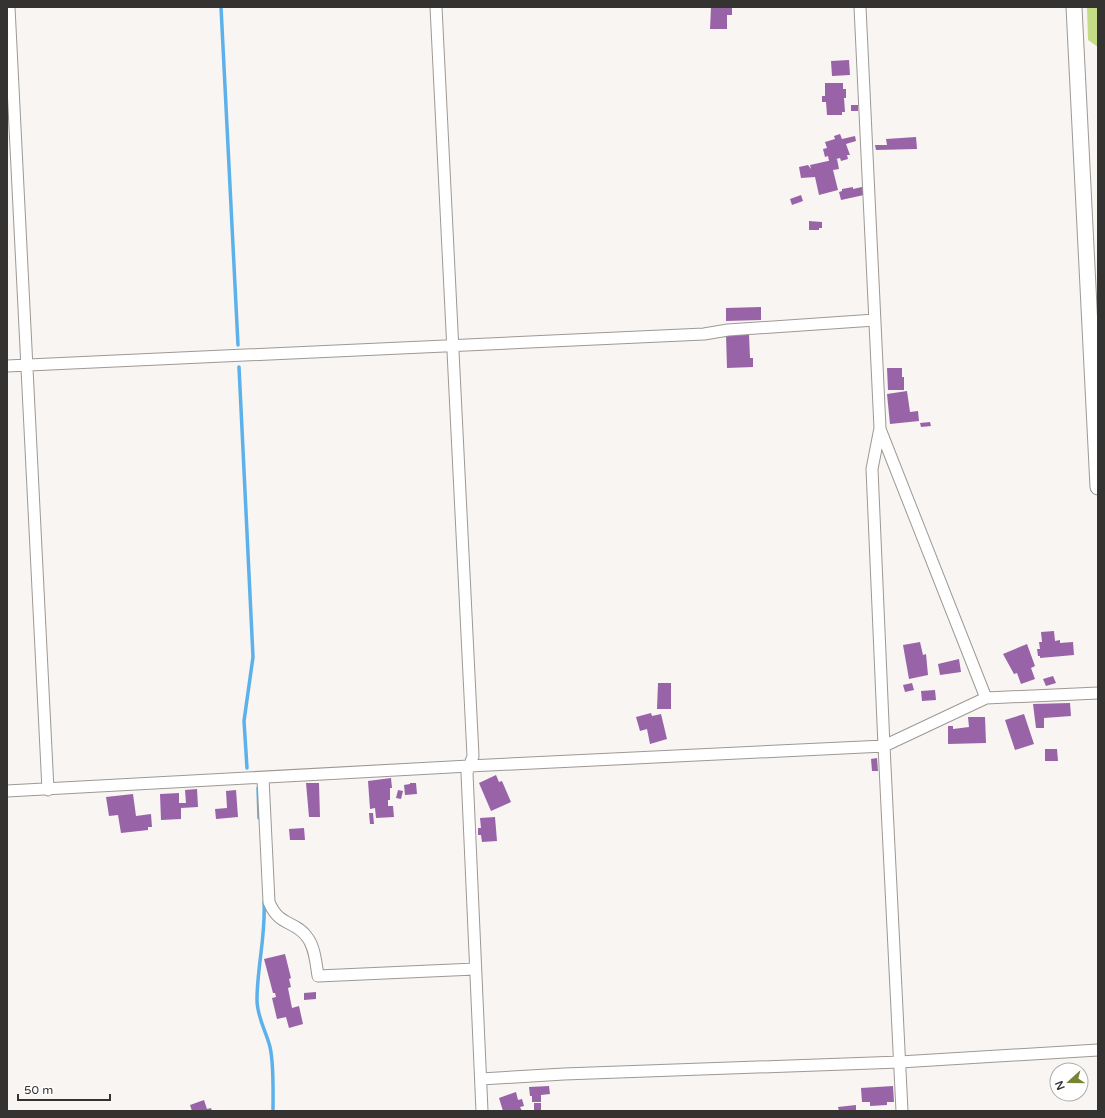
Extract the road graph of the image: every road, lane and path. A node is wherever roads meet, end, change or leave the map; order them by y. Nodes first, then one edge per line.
1 (9, 7) edge
2 (436, 7) edge
3 (860, 7) edge
4 (1074, 7) edge
5 (875, 320) junction
6 (452, 346) junction
7 (28, 365) junction
8 (7, 366) edge
9 (880, 428) junction
10 (1098, 487) edge
11 (1098, 693) edge
12 (986, 698) junction
13 (884, 746) junction
14 (469, 766) junction
15 (263, 778) junction
16 (48, 790) junction
17 (7, 791) edge
18 (475, 969) junction
19 (1098, 1050) edge
20 (900, 1062) junction
21 (481, 1079) junction
22 (482, 1111) edge
23 (902, 1111) edge

1 - 7 street
2 - 6 street
3 - 5 street
4 - 10 street
5 - 6 street
5 - 9 street
6 - 7 street
6 - 14 street
7 - 8 street
7 - 16 street
9 - 12 street
9 - 13 street
11 - 12 street
12 - 13 street
13 - 14 street
13 - 20 street
14 - 15 street
14 - 18 street
15 - 16 street
15 - 18 street
16 - 17 street
18 - 21 street
19 - 20 street
20 - 21 street
20 - 23 street
21 - 22 street

